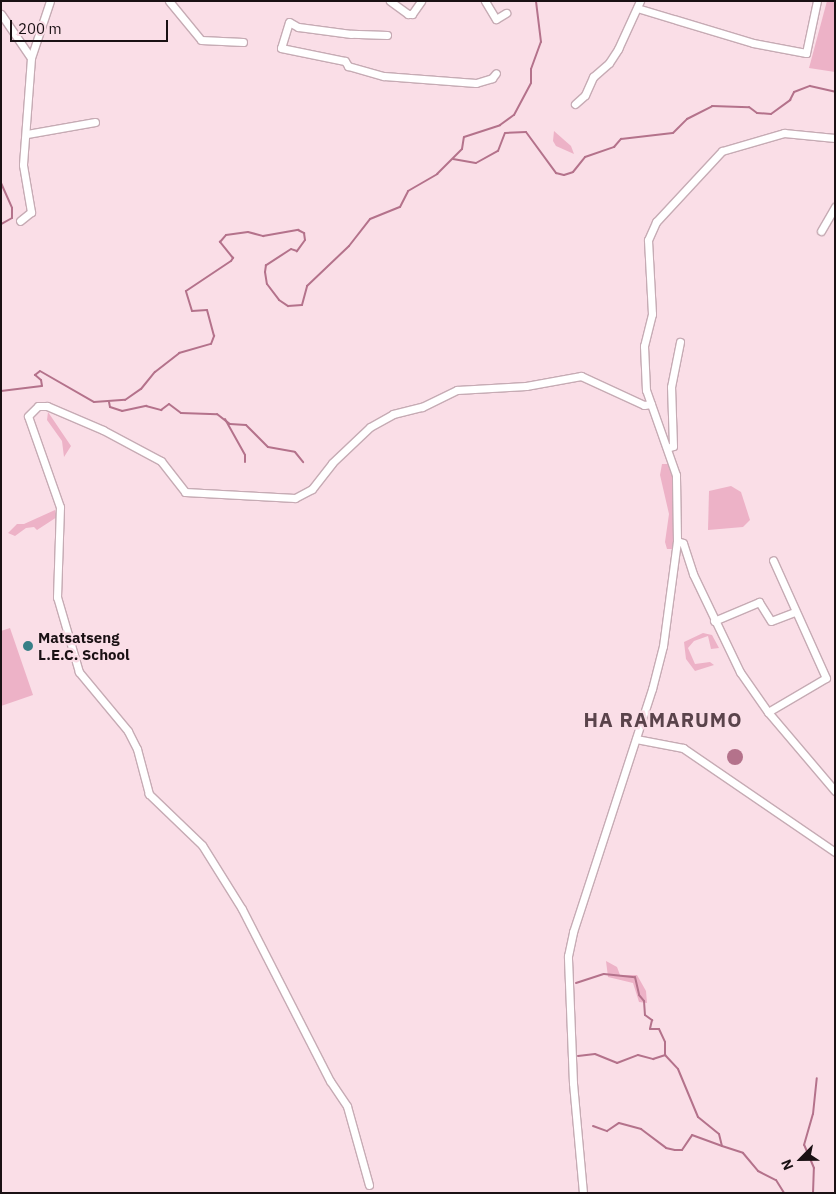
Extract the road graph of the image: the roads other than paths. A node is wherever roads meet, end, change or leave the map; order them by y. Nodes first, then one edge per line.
1 (50, 1) edge
2 (169, 1) edge
3 (390, 1) edge
4 (421, 1) edge
5 (485, 1) edge
6 (817, 1) edge
7 (639, 5) edge
8 (506, 13) dead end
9 (1, 14) edge
10 (387, 35) dead end
11 (243, 42) dead end
12 (31, 58) junction
13 (496, 73) dead end
14 (574, 104) dead end
15 (95, 122) dead end
16 (27, 134) junction
17 (835, 138) edge
18 (834, 212) edge
19 (20, 221) dead end
20 (821, 231) dead end
21 (680, 342) dead end
22 (651, 404) junction
23 (667, 448) junction
24 (677, 541) junction
25 (773, 560) dead end
26 (795, 612) junction
27 (714, 621) junction
28 (768, 712) junction
29 (636, 739) junction
30 (835, 791) edge
31 (835, 852) edge
32 (368, 1184) dead end
33 (583, 1193) edge

1 - 12 street
2 - 11 street
3 - 4 street
5 - 8 street
6 - 7 street
7 - 14 street
9 - 12 street
10 - 13 street
12 - 16 street
15 - 16 street
16 - 19 street
17 - 22 street
18 - 20 street
21 - 23 street
22 - 23 street
22 - 32 street
23 - 24 street
24 - 27 street
24 - 29 street
25 - 26 street
26 - 27 street
26 - 28 street
27 - 28 street
28 - 30 street
29 - 31 street
29 - 33 street

